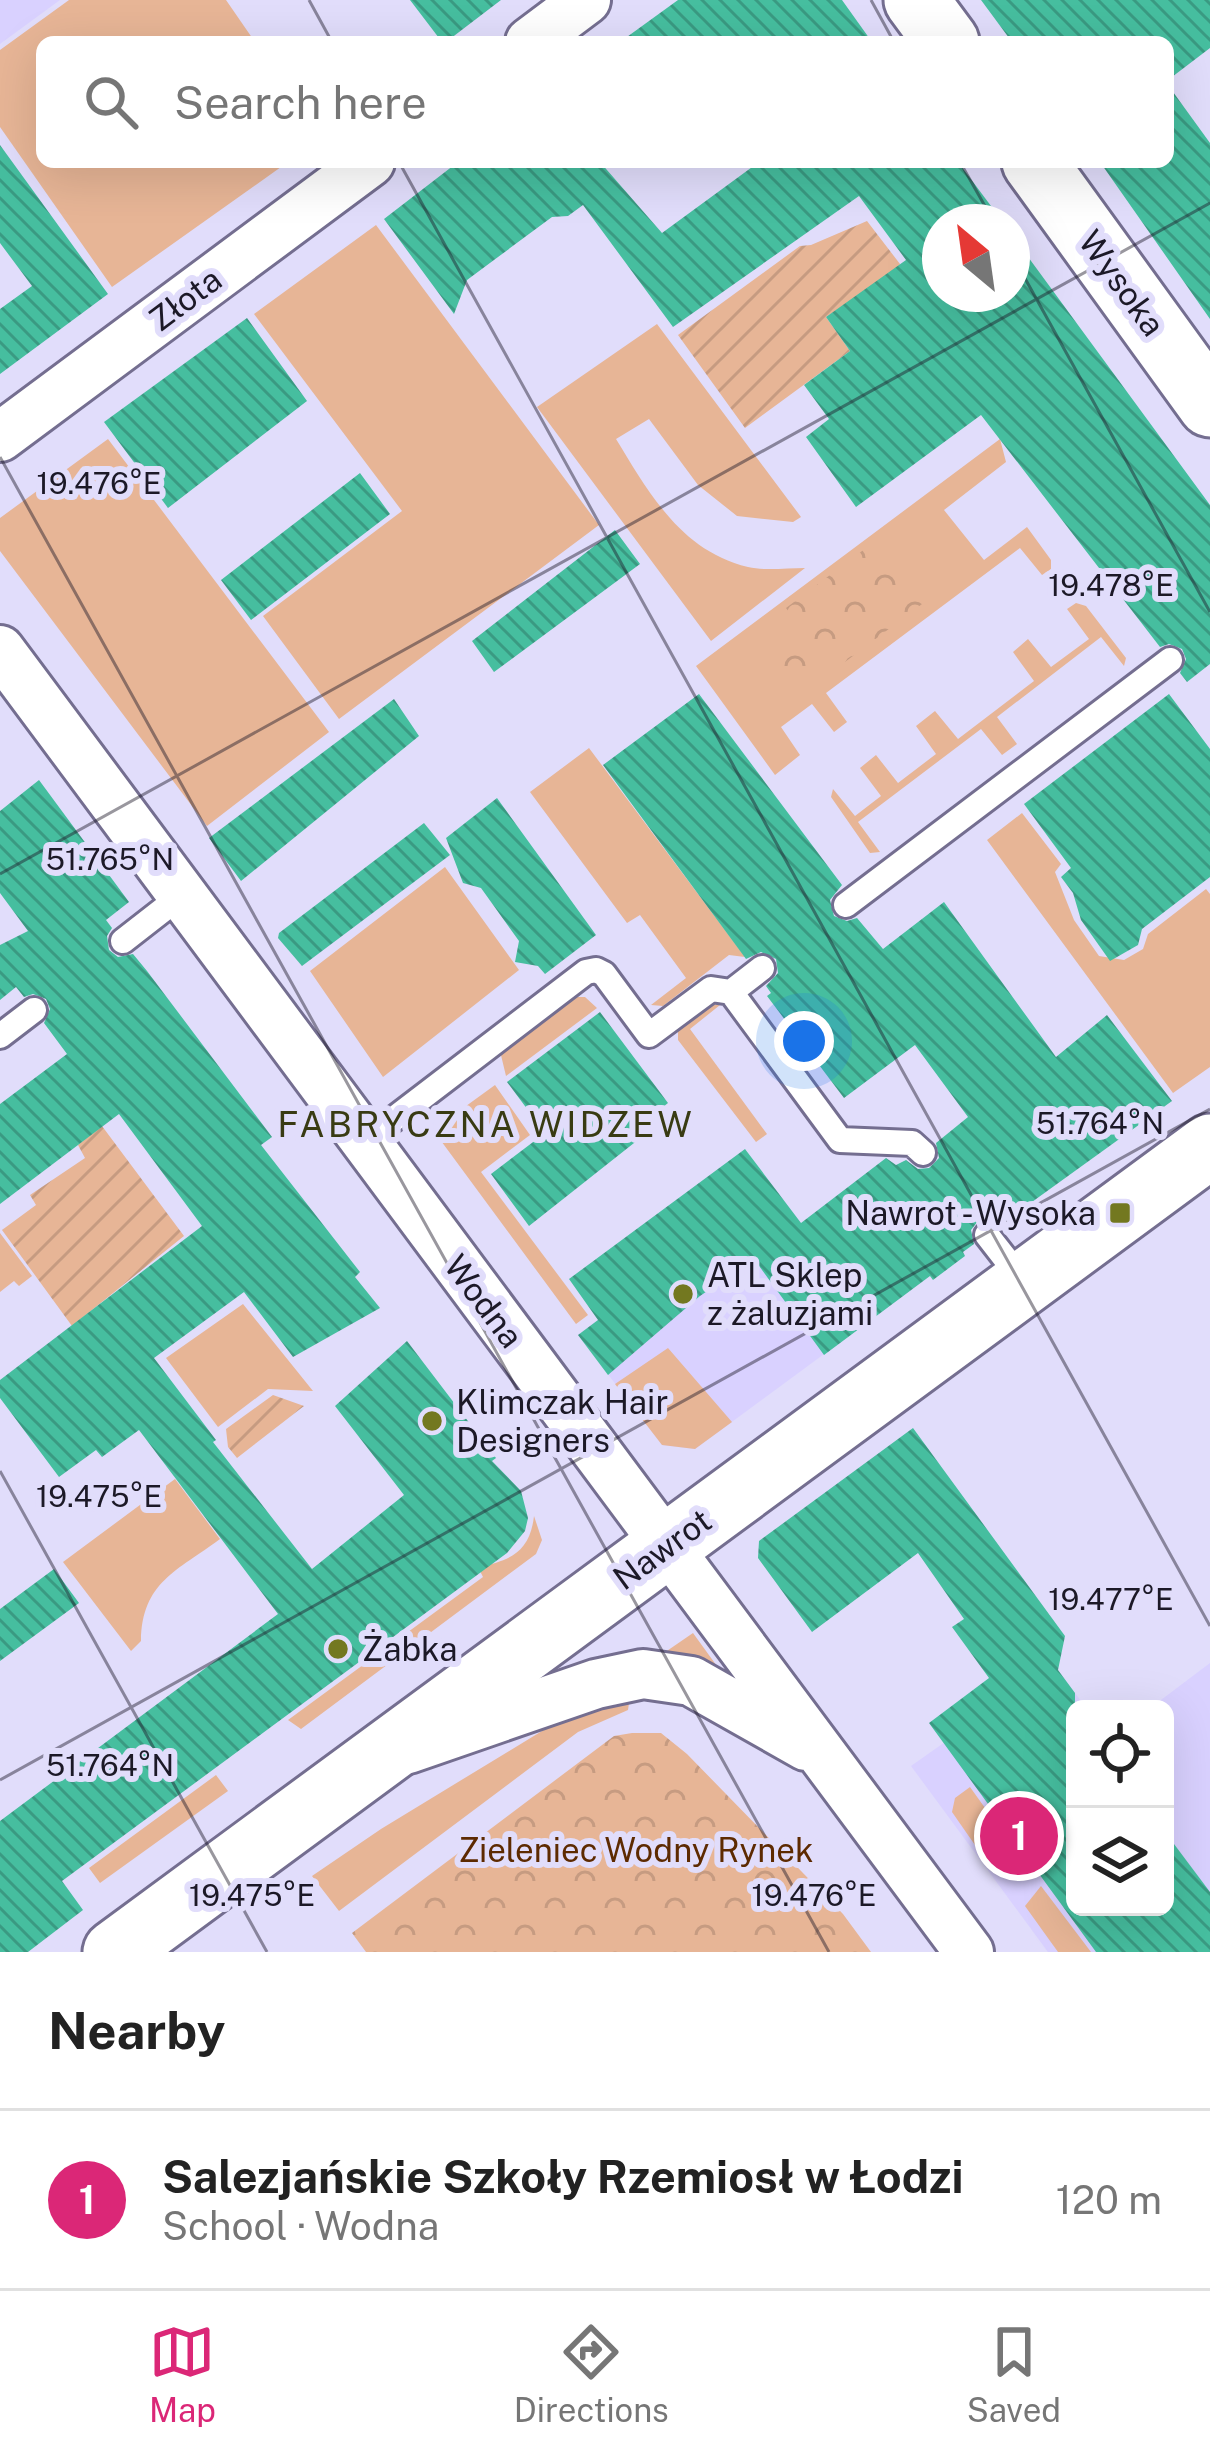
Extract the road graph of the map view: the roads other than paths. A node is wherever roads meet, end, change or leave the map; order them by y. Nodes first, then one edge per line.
1 (586, 0) edge
2 (916, 0) edge
3 (538, 36) edge
4 (943, 36) edge
5 (362, 168) edge
6 (1038, 168) edge
7 (1210, 405) edge
8 (0, 437) edge
9 (0, 650) edge
10 (1170, 660) dead end
11 (182, 895) junction
12 (846, 905) dead end
13 (123, 941) dead end
14 (762, 968) dead end
15 (731, 992) junction
16 (34, 1010) dead end
17 (0, 1036) edge
18 (365, 1141) junction
19 (1210, 1146) edge
20 (923, 1153) dead end
21 (987, 1234) dead end
22 (1025, 1284) junction
23 (666, 1545) junction
24 (822, 1755) junction
25 (380, 1757) junction
26 (115, 1952) edge
27 (969, 1952) edge

1 - 3 street
2 - 4 street
5 - 8 street, Złota
6 - 7 street, Wysoka
9 - 11 street, Wodna
10 - 12 lane
11 - 13 lane
11 - 18 street, Wodna
14 - 15 lane
15 - 18 lane
15 - 20 lane
16 - 17 lane
18 - 23 street, Wodna
19 - 22 street, Nawrot
21 - 22 lane
22 - 23 street, Nawrot
23 - 24 street, Wodna
23 - 25 street, Nawrot
24 - 25 street
24 - 27 street, Wodna
25 - 26 street, Nawrot

